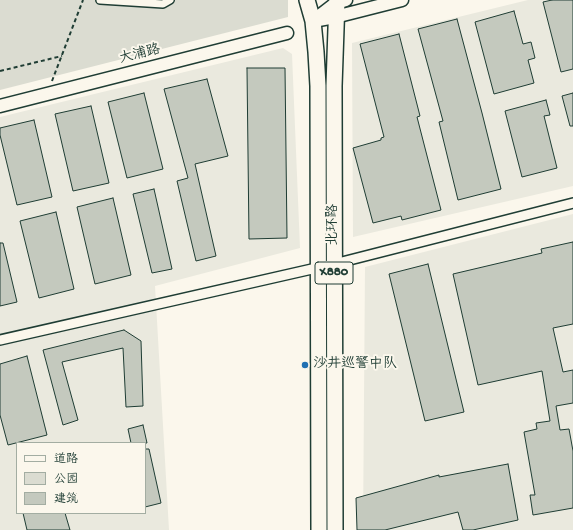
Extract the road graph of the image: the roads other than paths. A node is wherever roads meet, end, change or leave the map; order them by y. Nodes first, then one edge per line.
1 (100, 0) edge
2 (170, 0) edge
3 (307, 0) edge
4 (402, 0) edge
5 (339, 5) edge
6 (313, 21) junction
7 (287, 33) dead end
8 (0, 106) edge
9 (573, 203) edge
10 (334, 264) junction
11 (318, 267) junction
12 (0, 340) edge
13 (319, 530) edge
14 (335, 530) edge

1 - 2 street
3 - 6 main road, X880
4 - 5 street
5 - 6 street
5 - 10 main road, 北环路 / X880
6 - 11 main road, 北环路 / X880
7 - 8 street, 大浦路
9 - 10 street
10 - 11 street
10 - 14 main road, 北环路 / X880
11 - 12 street
11 - 13 main road, 北环路 / X880

